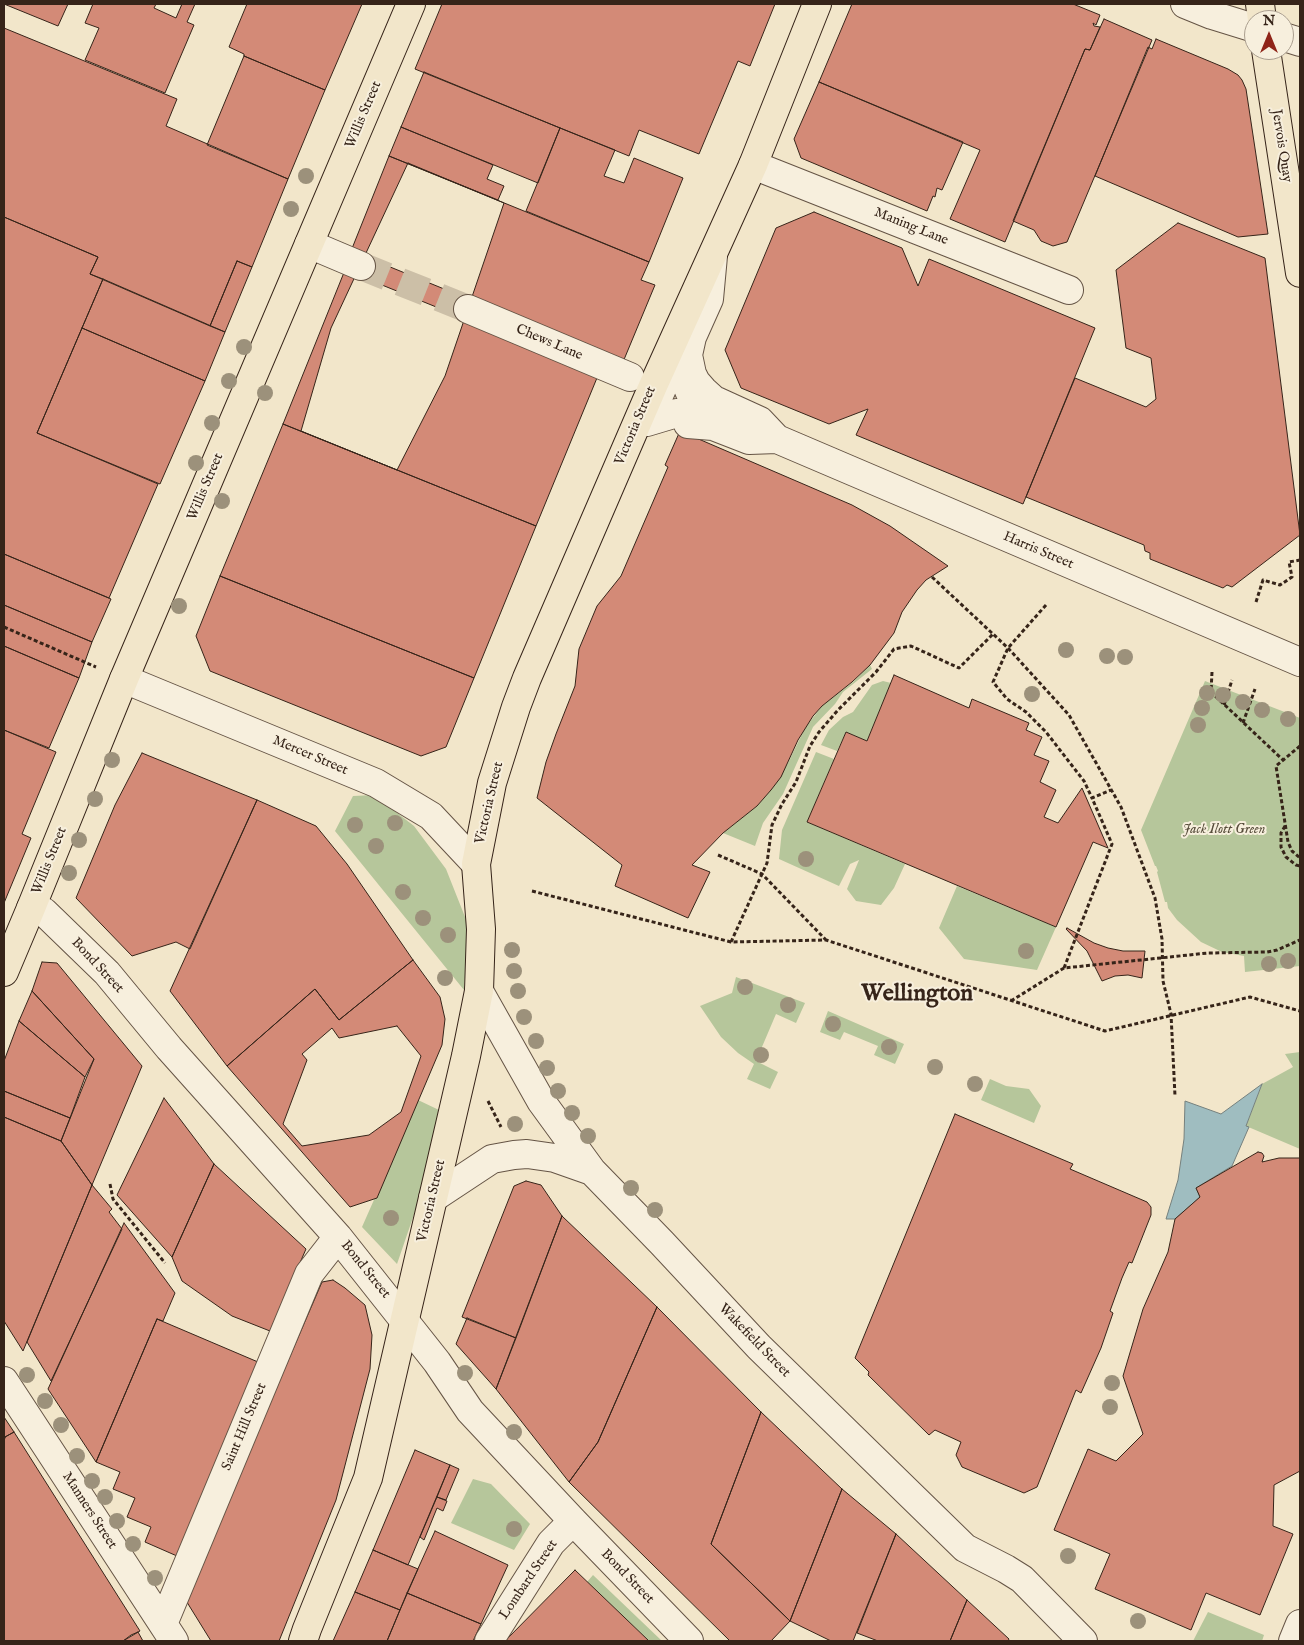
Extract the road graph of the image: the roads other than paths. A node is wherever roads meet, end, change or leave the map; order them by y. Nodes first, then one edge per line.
1 (411, 4) edge
2 (818, 4) edge
3 (1185, 4) edge
4 (1244, 25) edge
5 (1268, 60) edge
6 (753, 164) junction
7 (308, 244) junction
8 (713, 254) junction
9 (360, 266) tunnel mouth
10 (1300, 273) edge
11 (1069, 290) dead end
12 (468, 310) tunnel mouth
13 (630, 377) dead end
14 (776, 439) junction
15 (624, 454) junction
16 (1300, 662) edge
17 (124, 679) junction
18 (476, 864) junction
19 (32, 908) junction
20 (4, 972) edge
21 (479, 991) junction
22 (592, 1171) junction
23 (433, 1198) junction
24 (338, 1237) junction
25 (406, 1320) junction
26 (4, 1381) edge
27 (573, 1521) junction
28 (1300, 1624) edge
29 (168, 1633) edge
30 (1072, 1637) edge
31 (304, 1641) edge
32 (489, 1641) edge
33 (689, 1641) edge
34 (1293, 1641) edge

1 - 7 main road, Willis Street
2 - 6 main road, Victoria Street
3 - 4 street
5 - 10 main road, Jervois Quay
6 - 8 main road, Victoria Street
6 - 11 street, Maning Lane
7 - 9 street
7 - 17 main road, Willis Street
8 - 14 street, Harris Street
8 - 15 main road, Victoria Street
12 - 13 street, Chews Lane
14 - 15 street, Harris Street
14 - 16 street, Harris Street
15 - 18 main road, Victoria Street
17 - 18 street, Mercer Street
17 - 19 main road, Willis Street
18 - 21 main road, Victoria Street
19 - 20 main road, Willis Street
19 - 24 street, Bond Street
21 - 22 street, Wakefield Street
21 - 23 main road, Victoria Street
22 - 23 street
22 - 30 street, Wakefield Street
23 - 25 main road, Victoria Street
24 - 25 street, Bond Street
24 - 29 street, Saint Hill Street
25 - 27 street, Bond Street
25 - 31 main road, Victoria Street
26 - 29 street, Manners Street
27 - 32 street, Lombard Street
27 - 33 street, Bond Street
28 - 34 street

